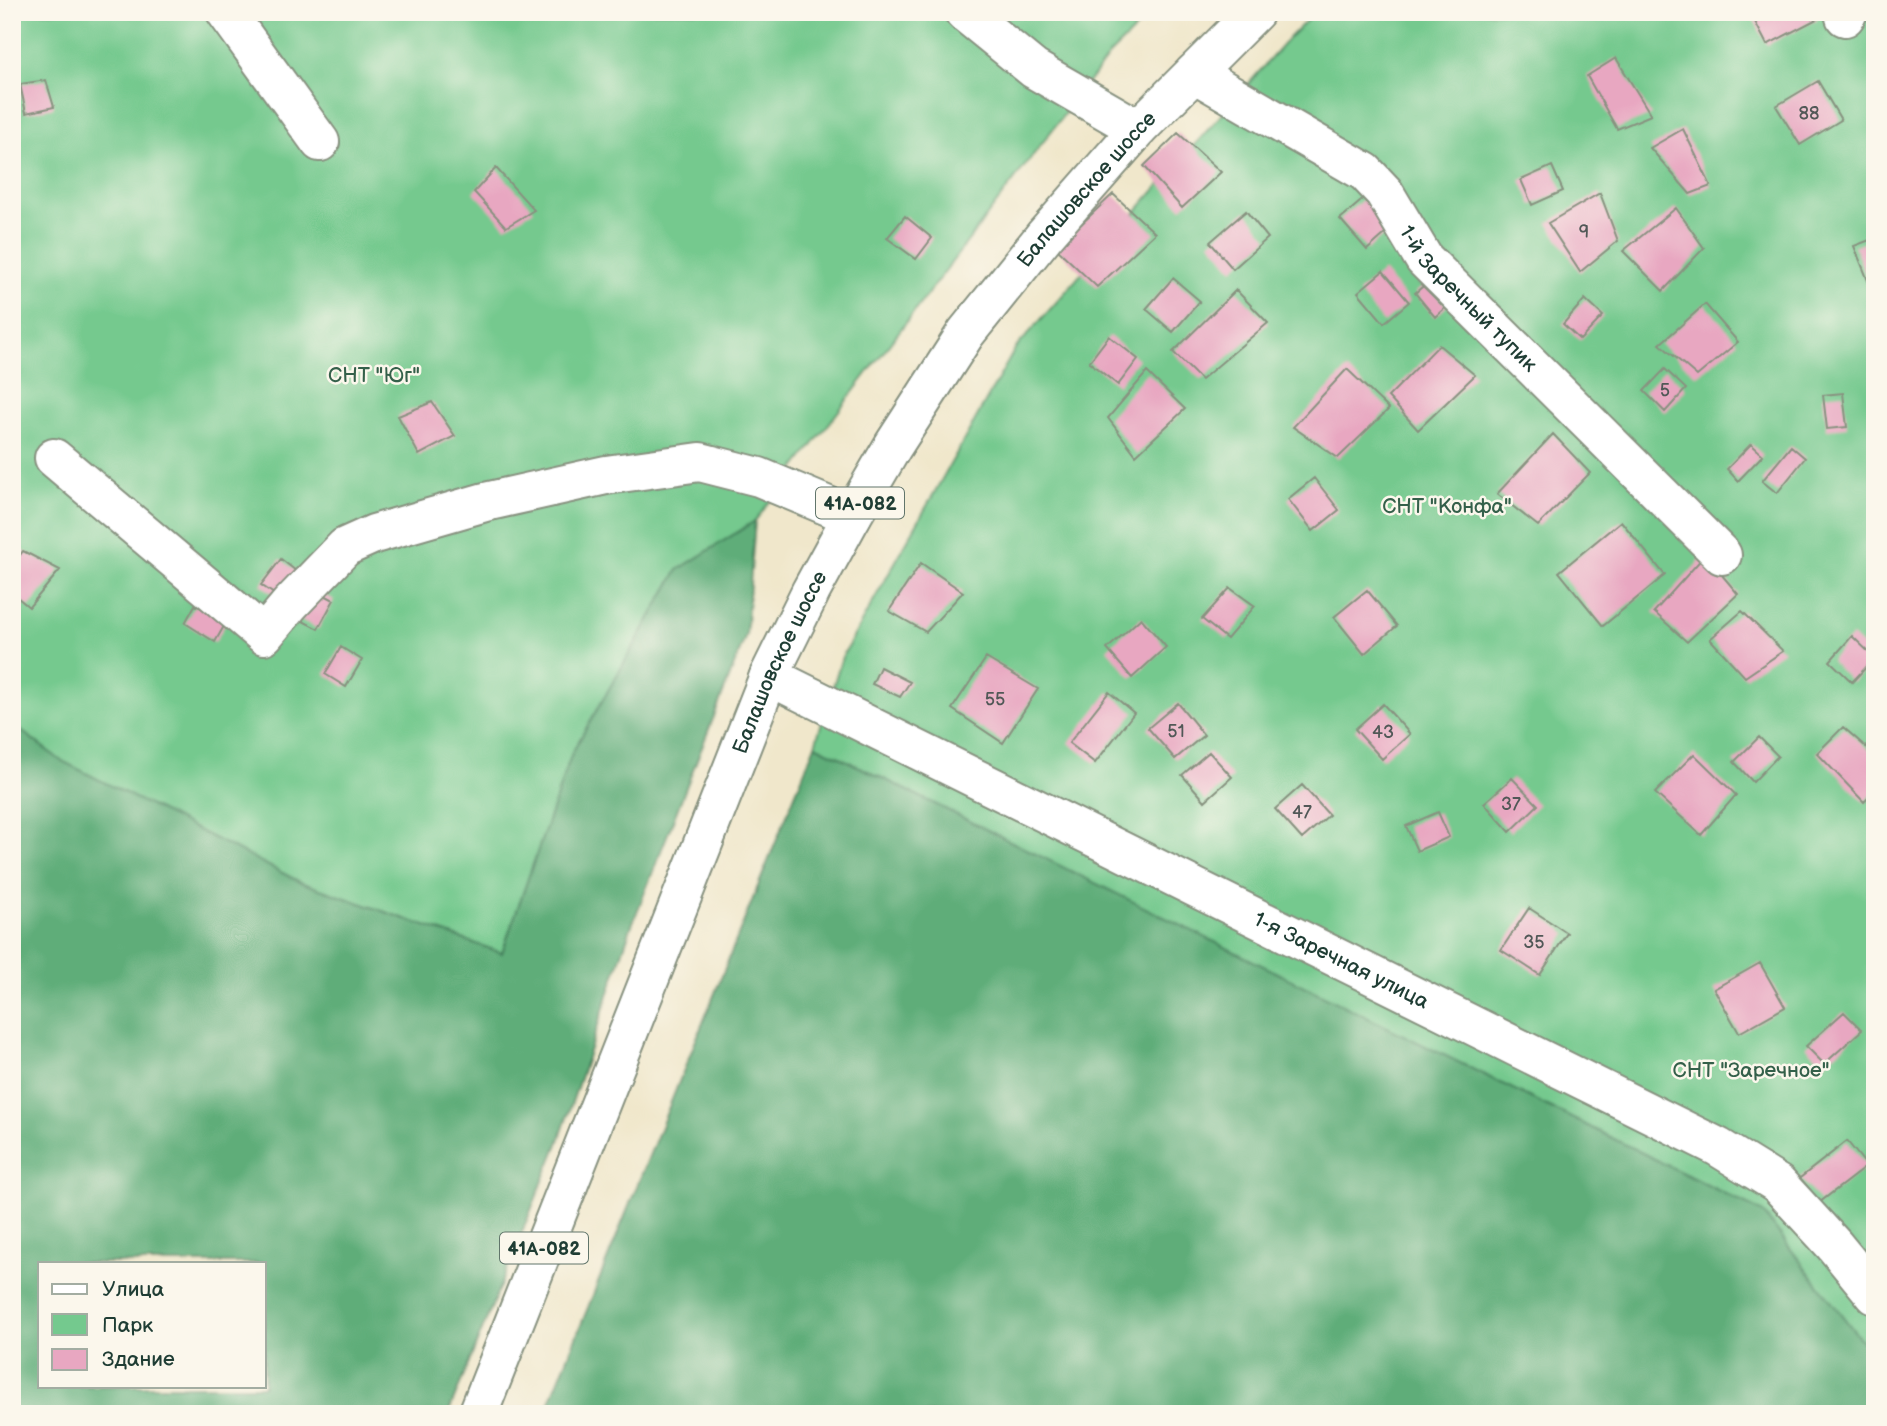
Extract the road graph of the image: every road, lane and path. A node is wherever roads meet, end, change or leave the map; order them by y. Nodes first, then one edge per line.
1 (226, 12) edge
2 (964, 12) edge
3 (1255, 12) edge
4 (1194, 73) junction
5 (1138, 129) junction
6 (320, 142) dead end
7 (54, 458) dead end
8 (852, 516) junction
9 (1722, 555) dead end
10 (769, 676) junction
11 (1875, 1295) edge
12 (478, 1414) edge

1 - 6 street
2 - 5 street
3 - 4 street, Балашовское шоссе / 41А-082
4 - 5 street, Балашовское шоссе / 41А-082
4 - 9 street, 1-й Заречный тупик
5 - 8 street, Балашовское шоссе / 41А-082
7 - 8 street
8 - 10 street, Балашовское шоссе / 41А-082
10 - 11 street, 1-я Заречная улица
10 - 12 street, Балашовское шоссе / 41А-082

